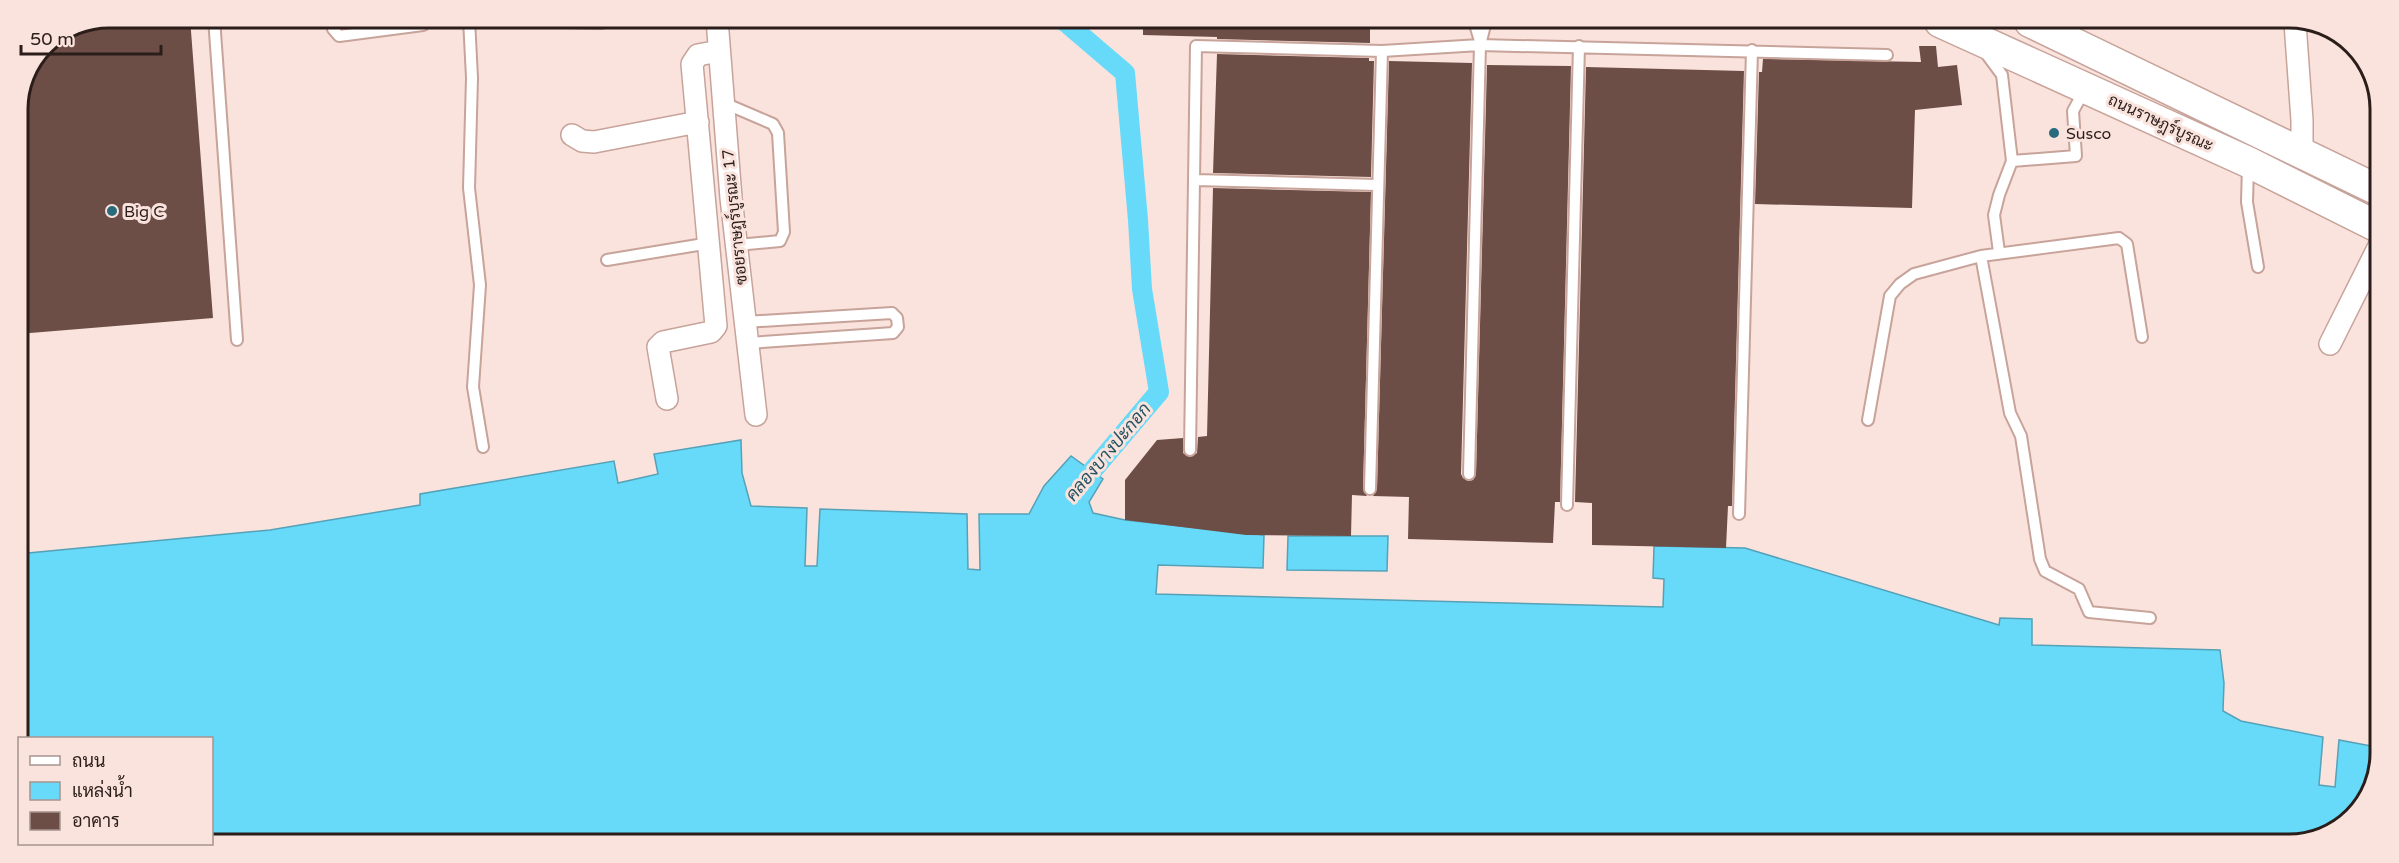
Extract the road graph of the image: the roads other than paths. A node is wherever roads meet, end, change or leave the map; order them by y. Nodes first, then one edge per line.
1 (215, 29) edge
2 (333, 29) edge
3 (392, 29) edge
4 (470, 29) edge
5 (718, 29) edge
6 (1476, 29) edge
7 (1484, 29) edge
8 (1956, 29) edge
9 (2045, 29) edge
10 (2295, 29) edge
11 (1975, 37) junction
12 (1480, 45) junction
13 (1579, 46) junction
14 (1752, 50) junction
15 (719, 51) junction
16 (1382, 51) junction
17 (1887, 55) dead end
18 (2086, 88) junction
19 (724, 103) junction
20 (698, 122) junction
21 (572, 135) dead end
22 (2302, 153) junction
23 (2012, 160) junction
24 (2248, 162) junction
25 (1195, 180) junction
26 (1377, 185) junction
27 (2370, 185) edge
28 (2370, 223) edge
29 (710, 243) junction
30 (737, 245) junction
31 (1999, 252) junction
32 (1981, 256) junction
33 (607, 260) dead end
34 (2370, 264) edge
35 (2258, 267) dead end
36 (747, 333) junction
37 (2142, 337) dead end
38 (237, 340) dead end
39 (2330, 344) dead end
40 (667, 399) dead end
41 (756, 415) dead end
42 (1868, 420) dead end
43 (483, 447) dead end
44 (1190, 450) dead end
45 (1469, 474) dead end
46 (1370, 489) dead end
47 (1568, 505) dead end
48 (1739, 514) dead end
49 (2150, 618) dead end

1 - 38 lane
2 - 3 lane
4 - 43 lane
5 - 15 street, ซอยราษฎร์บูรณะ 17
6 - 12 lane
7 - 12 lane
8 - 11 main road, ถนนราษฎร์บูรณะ
9 - 22 main road, ถนนราษฎร์บูรณะ
10 - 22 street
11 - 18 main road, ถนนราษฎร์บูรณะ
11 - 23 lane
12 - 13 lane
12 - 16 lane
12 - 45 lane
13 - 14 lane
13 - 47 lane
14 - 17 lane
14 - 48 lane
15 - 19 street, ซอยราษฎร์บูรณะ 17
15 - 20 street
16 - 25 lane
16 - 26 lane
18 - 23 lane
18 - 24 main road, ถนนราษฎร์บูรณะ
19 - 30 street, ซอยราษฎร์บูรณะ 17
19 - 30 lane
20 - 21 street
20 - 29 street
22 - 27 main road, ถนนราษฎร์บูรณะ
23 - 31 lane
24 - 28 main road, ถนนราษฎร์บูรณะ
24 - 35 lane
25 - 26 lane
25 - 44 lane
26 - 46 lane
29 - 33 lane
29 - 40 street
30 - 36 street, ซอยราษฎร์บูรณะ 17
31 - 32 lane
31 - 37 lane
32 - 42 lane
32 - 49 lane
34 - 39 street
36 - 36 lane
36 - 41 street, ซอยราษฎร์บูรณะ 17

